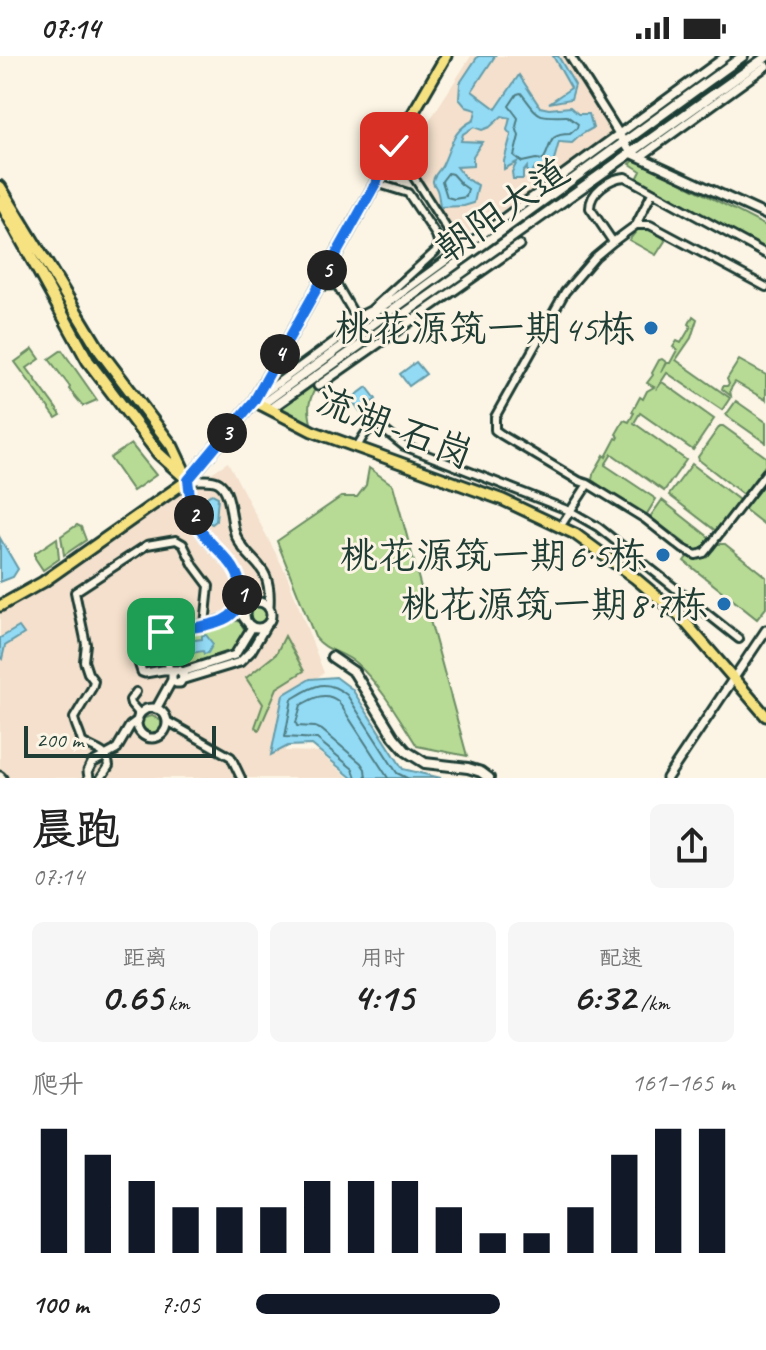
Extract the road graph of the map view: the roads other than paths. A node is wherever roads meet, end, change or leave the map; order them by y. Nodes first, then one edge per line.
1 (446, 56) edge
2 (570, 56) edge
3 (726, 56) edge
4 (743, 56) edge
5 (766, 57) edge
6 (766, 66) edge
7 (622, 139) junction
8 (394, 146) junction
9 (635, 155) junction
10 (376, 183) junction
11 (0, 187) edge
12 (652, 193) junction
13 (0, 201) edge
14 (766, 215) edge
15 (636, 225) junction
16 (613, 242) junction
17 (519, 245) dead end
18 (462, 254) junction
19 (766, 254) edge
20 (318, 286) junction
21 (766, 287) edge
22 (406, 290) junction
23 (318, 386) dead end
24 (262, 405) junction
25 (357, 447) junction
26 (766, 473) edge
27 (188, 480) junction
28 (588, 484) junction
29 (570, 511) junction
30 (560, 527) junction
31 (0, 606) edge
32 (266, 606) junction
33 (223, 620) junction
34 (247, 622) junction
35 (205, 625) junction
36 (265, 627) junction
37 (766, 630) edge
38 (162, 632) junction
39 (739, 639) dead end
40 (332, 657) dead end
41 (173, 675) junction
42 (734, 678) junction
43 (136, 692) dead end
44 (158, 710) junction
45 (766, 716) edge
46 (138, 720) junction
47 (167, 721) junction
48 (107, 757) junction
49 (89, 778) edge
50 (101, 778) edge
51 (241, 778) edge
52 (489, 778) edge
53 (667, 778) edge

1 - 8 main road
2 - 7 street
3 - 7 street
4 - 7 main road, 朝阳大道
5 - 9 main road, 朝阳大道
6 - 9 street
7 - 9 street
7 - 18 main road, 朝阳大道
8 - 10 main road
8 - 18 street
9 - 14 street
9 - 24 main road, 朝阳大道
10 - 20 main road
10 - 22 street
11 - 27 highway
12 - 15 street
12 - 16 street
12 - 19 street
13 - 27 highway
15 - 16 street
15 - 21 street
16 - 28 street
17 - 23 street
18 - 22 main road, 朝阳大道
20 - 22 street
20 - 24 main road
22 - 24 main road, 朝阳大道
24 - 25 main road, 流湖-石岗
24 - 27 main road
25 - 29 street
25 - 30 main road, 流湖-石岗
26 - 28 street
27 - 31 main road
27 - 32 street
27 - 33 street
27 - 34 street
28 - 29 street
29 - 30 street
29 - 39 street
30 - 42 main road, 流湖-石岗
32 - 34 street
32 - 36 street
33 - 34 street
33 - 35 street
34 - 36 street
34 - 41 street
35 - 38 street
35 - 48 street
36 - 41 street
37 - 42 street
38 - 41 street
38 - 41 street
40 - 52 main road
41 - 44 street
42 - 45 main road, 流湖-石岗
42 - 53 street
43 - 46 street
44 - 46 street
44 - 47 street
46 - 47 street
46 - 48 street
47 - 51 street
48 - 49 street
48 - 50 street

